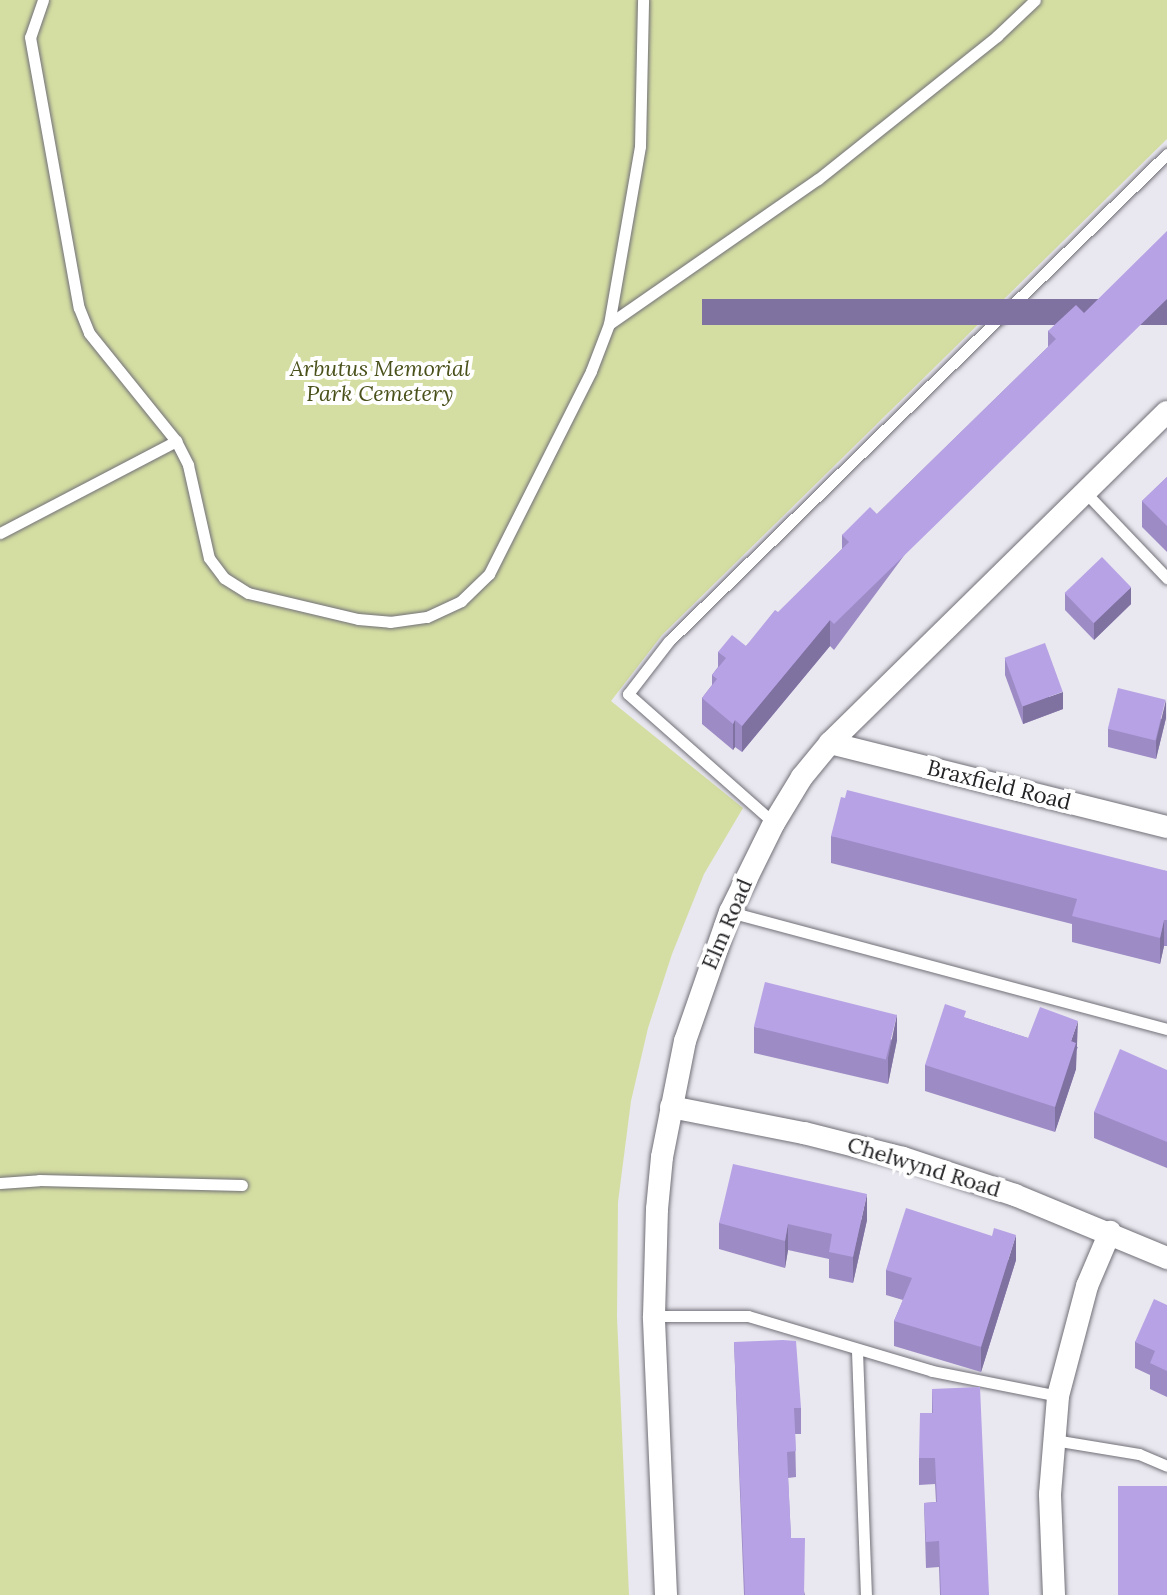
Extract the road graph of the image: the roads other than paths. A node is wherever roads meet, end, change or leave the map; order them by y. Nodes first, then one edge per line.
1 (43, 0) edge
2 (643, 0) edge
3 (1035, 0) edge
4 (1167, 154) edge
5 (609, 324) junction
6 (1167, 412) edge
7 (176, 441) junction
8 (1085, 492) junction
9 (0, 533) edge
10 (1167, 578) edge
11 (830, 743) junction
12 (774, 823) junction
13 (1167, 827) edge
14 (730, 912) junction
15 (1167, 1029) edge
16 (671, 1107) junction
17 (0, 1183) edge
18 (242, 1185) dead end
19 (1110, 1232) junction
20 (1167, 1258) edge
21 (654, 1316) junction
22 (857, 1351) junction
23 (1058, 1396) junction
24 (1053, 1440) junction
25 (1167, 1466) edge
26 (666, 1595) edge
27 (866, 1595) edge
28 (1054, 1595) edge

1 - 7 lane
2 - 5 lane
3 - 5 lane
4 - 12 lane
5 - 7 lane
6 - 8 street, Elm Road
7 - 9 lane
8 - 10 lane
8 - 11 street, Elm Road
11 - 12 street, Elm Road
11 - 13 street, Braxfield Road
12 - 14 street, Elm Road
14 - 15 lane
14 - 16 street, Elm Road
16 - 19 street, Chelwynd Road
16 - 21 street, Elm Road
17 - 18 lane
19 - 20 street, Chelwynd Road
19 - 23 street
21 - 22 lane
21 - 26 street, Elm Road
22 - 23 lane
22 - 27 lane
23 - 24 street
24 - 25 lane
24 - 28 street

